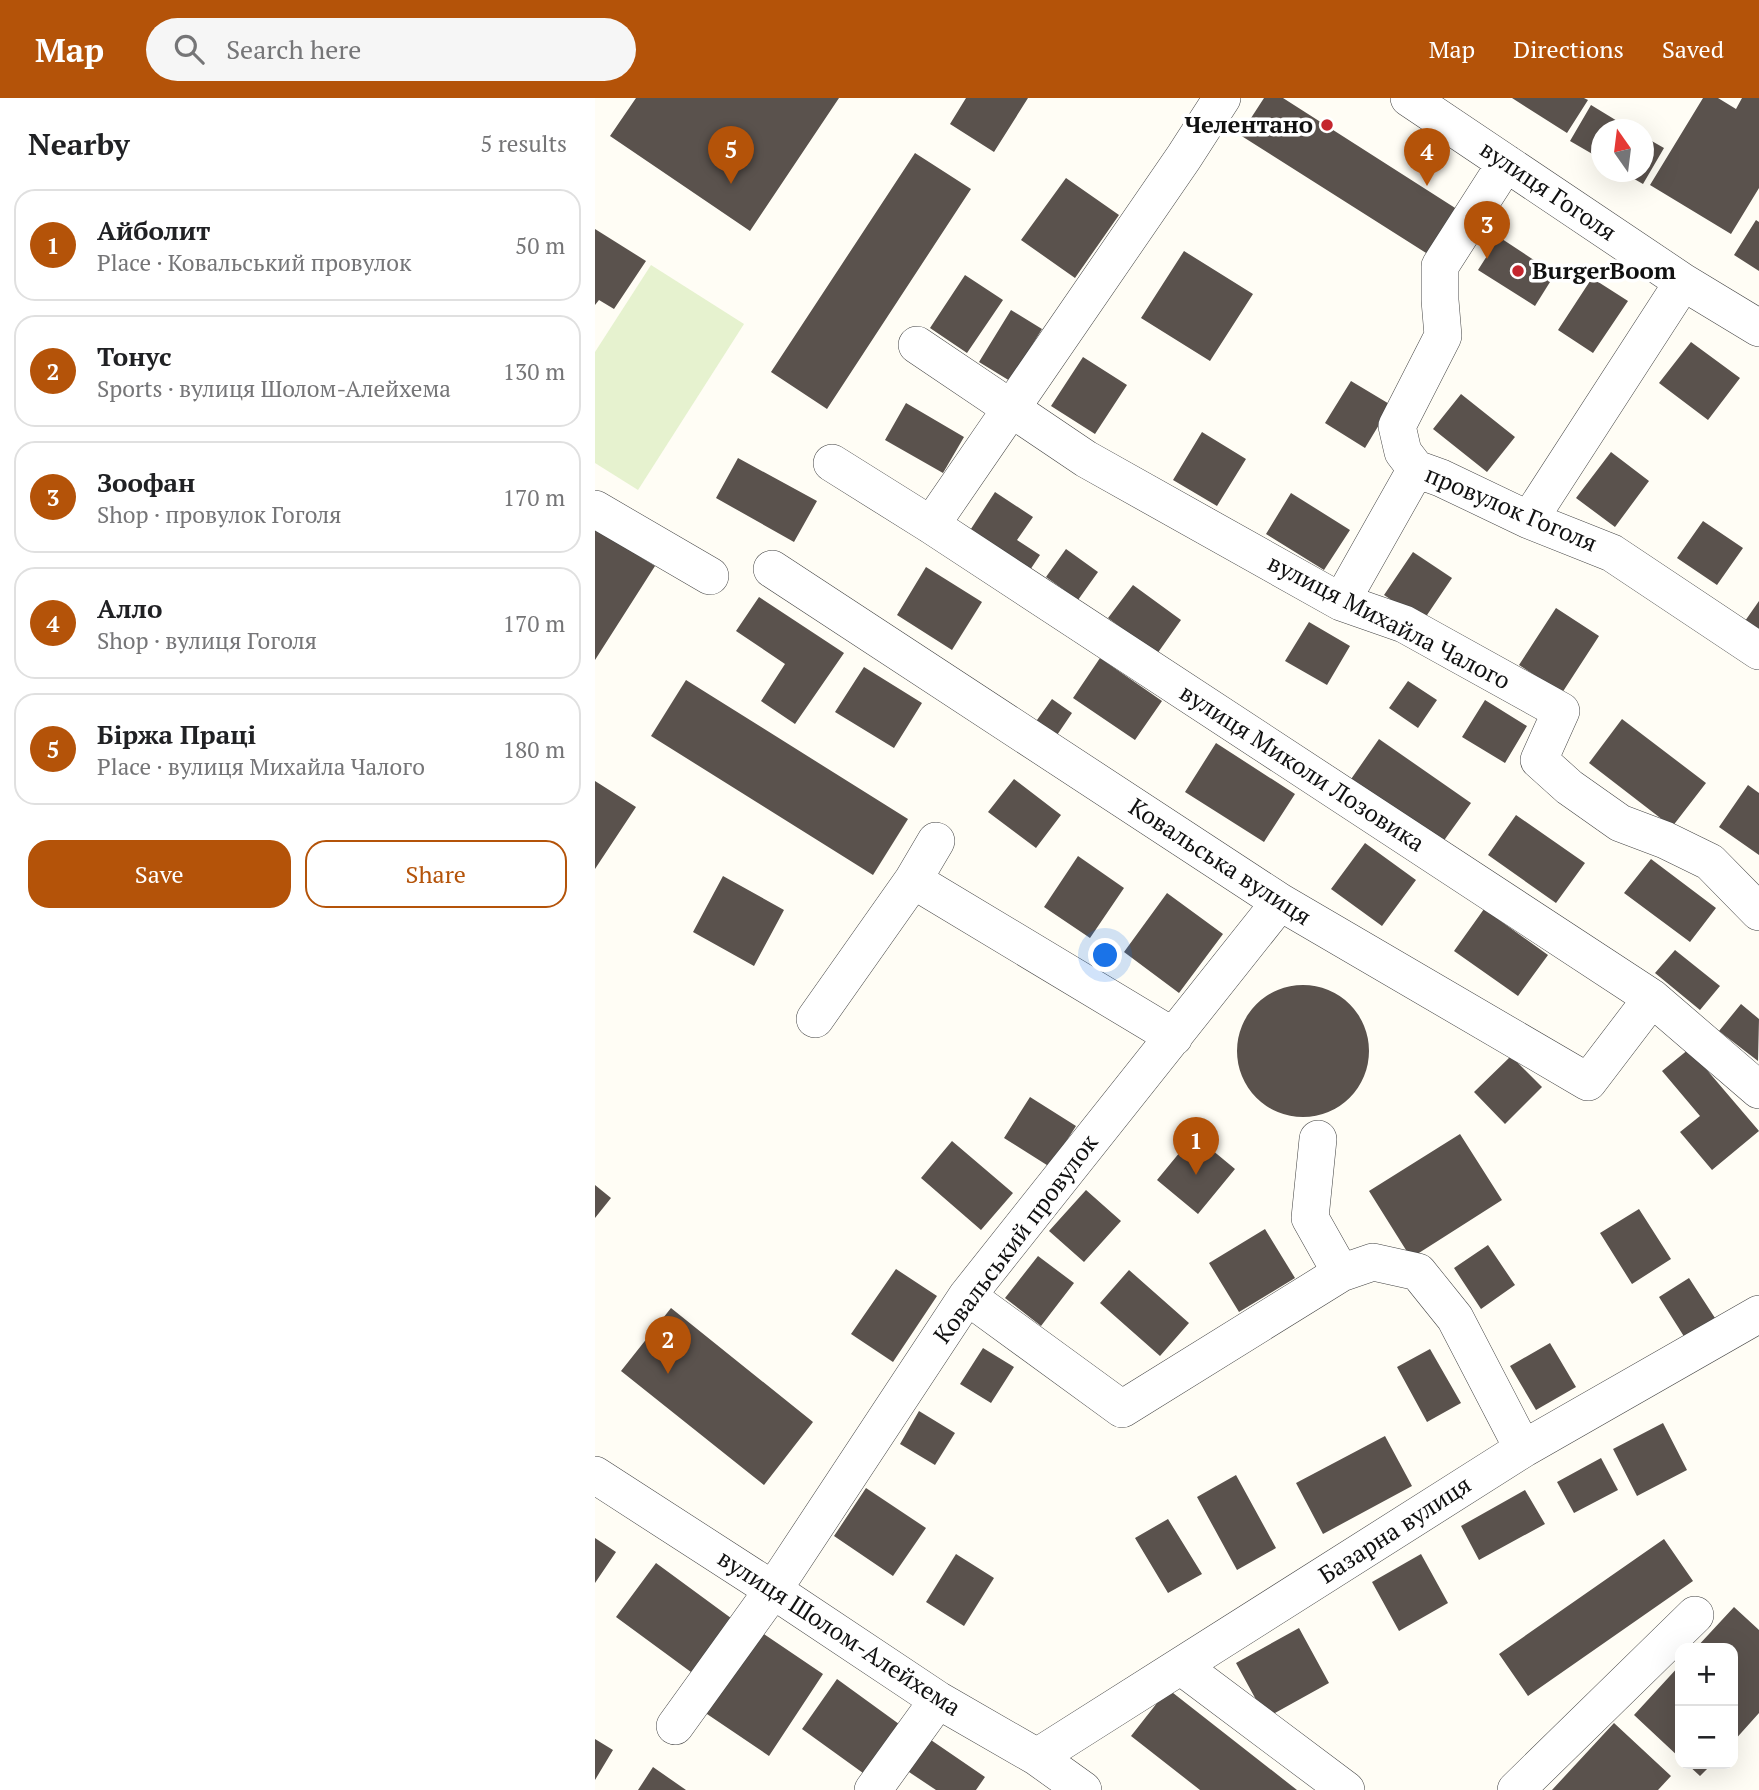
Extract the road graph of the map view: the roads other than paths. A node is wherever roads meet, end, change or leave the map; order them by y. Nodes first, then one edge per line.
1 (1222, 98) edge
2 (1409, 98) edge
3 (1506, 163) junction
4 (1683, 282) junction
5 (1759, 328) edge
6 (917, 345) dead end
7 (1013, 408) junction
8 (832, 463) dead end
9 (1416, 469) junction
10 (595, 509) edge
11 (1529, 520) junction
12 (931, 524) junction
13 (772, 569) dead end
14 (710, 576) dead end
15 (1341, 602) junction
16 (1759, 651) edge
17 (936, 841) dead end
18 (913, 880) junction
19 (1280, 902) junction
20 (1759, 912) edge
21 (1652, 998) junction
22 (815, 1019) dead end
23 (1174, 1037) junction
24 (1759, 1090) edge
25 (1318, 1139) dead end
26 (1341, 1273) junction
27 (967, 1296) junction
28 (1759, 1314) edge
29 (1523, 1449) junction
30 (595, 1475) edge
31 (773, 1590) junction
32 (1695, 1615) dead end
33 (1182, 1667) junction
34 (938, 1700) junction
35 (675, 1726) dead end
36 (1037, 1757) junction
37 (873, 1790) edge
38 (1083, 1790) edge
39 (1346, 1790) edge
40 (1515, 1790) edge

1 - 7 street
2 - 3 street, вулиця Гоголя
3 - 4 street, вулиця Гоголя
3 - 9 street, провулок Гоголя
4 - 5 street, вулиця Гоголя
4 - 11 street
6 - 7 street, вулиця Михайла Чалого
7 - 12 street
7 - 15 street, вулиця Михайла Чалого
8 - 12 street, вулиця Миколи Лозовика
9 - 11 street, провулок Гоголя
9 - 15 street
10 - 14 street
11 - 16 street, провулок Гоголя
12 - 21 street, вулиця Миколи Лозовика
13 - 19 street, Ковальська вулиця
15 - 20 street, вулиця Михайла Чалого
17 - 18 street
18 - 22 street
18 - 23 street
19 - 21 street, Ковальська вулиця
19 - 23 street, Ковальський провулок
21 - 24 street, вулиця Миколи Лозовика
23 - 27 street, Ковальський провулок
25 - 26 street
26 - 27 street
26 - 29 street
27 - 31 street, Ковальський провулок
28 - 29 street, Базарна вулиця
29 - 33 street, Базарна вулиця
30 - 31 street, вулиця Шолом-Алейхема
31 - 34 street, вулиця Шолом-Алейхема
31 - 35 street, Ковальський провулок
32 - 40 street
33 - 36 street, Базарна вулиця
33 - 39 street
34 - 36 street, вулиця Шолом-Алейхема
34 - 37 street
36 - 38 street, вулиця Шолом-Алейхема

